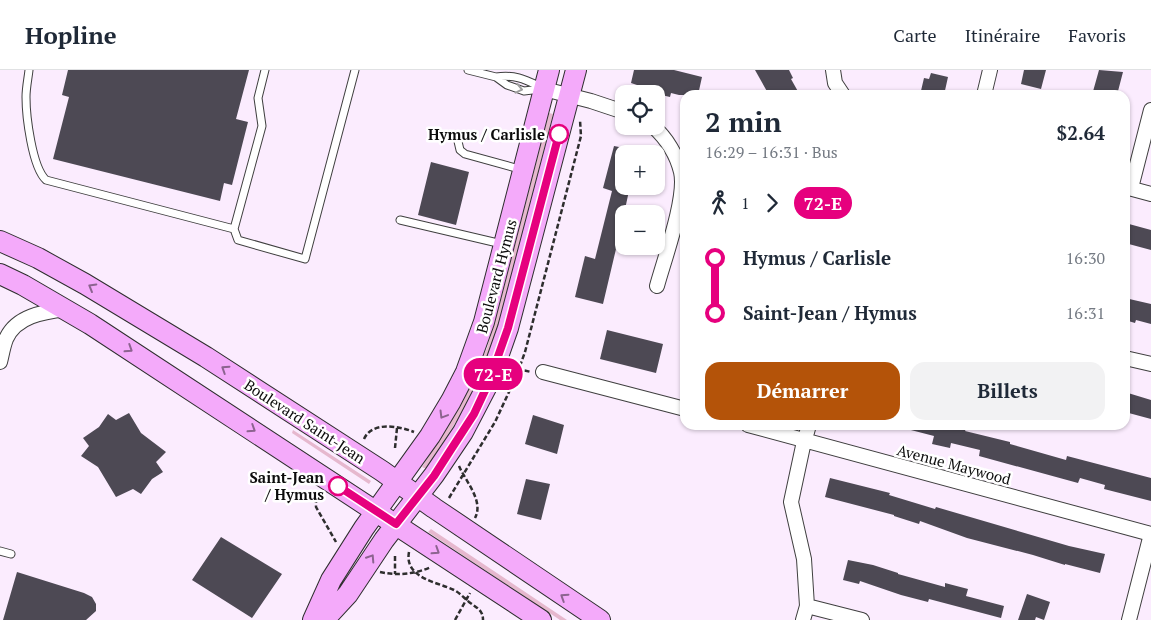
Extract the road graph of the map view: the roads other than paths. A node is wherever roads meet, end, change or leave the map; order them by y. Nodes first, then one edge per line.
1 (28, 70) edge
2 (265, 70) edge
3 (355, 70) edge
4 (468, 70) edge
5 (576, 70) edge
6 (833, 70) edge
7 (990, 70) edge
8 (547, 80) edge
9 (840, 90) edge
10 (985, 90) edge
11 (569, 96) junction
12 (615, 109) edge
13 (1151, 110) edge
14 (662, 135) edge
15 (457, 137) dead end
16 (524, 170) junction
17 (680, 171) edge
18 (1130, 181) edge
19 (1130, 189) edge
20 (1151, 194) edge
21 (680, 202) edge
22 (400, 220) dead end
23 (234, 229) junction
24 (0, 241) edge
25 (504, 245) junction
26 (0, 274) edge
27 (657, 286) dead end
28 (67, 309) junction
29 (1130, 359) edge
30 (0, 362) edge
31 (1151, 364) edge
32 (539, 373) road end
33 (680, 408) edge
34 (767, 430) edge
35 (808, 430) edge
36 (805, 440) junction
37 (398, 482) junction
38 (418, 496) junction
39 (376, 511) junction
40 (396, 524) junction
41 (1151, 534) edge
42 (0, 551) edge
43 (11, 554) dead end
44 (807, 606) junction
45 (530, 615) edge
46 (313, 620) edge
47 (324, 620) edge
48 (600, 620) edge
49 (803, 620) edge
50 (862, 620) edge
51 (1128, 620) edge

1 - 23 lane
2 - 23 lane
3 - 23 lane
4 - 8 lane
5 - 11 main road, Boulevard Hymus
6 - 9 street
7 - 10 street
8 - 11 street
8 - 16 main road, Boulevard Hymus
11 - 12 street
11 - 38 main road, Boulevard Hymus
13 - 18 street
14 - 17 street
15 - 16 lane
16 - 25 main road, Boulevard Hymus
19 - 20 street
21 - 27 street
22 - 25 lane
37 -> 24 main road, Boulevard Saint-Jean
25 -> 37 main road, Boulevard Hymus
26 - 28 main road
28 - 30 street
28 -> 39 main road
29 - 31 street
32 - 33 street
34 - 36 street, Avenue Maywood
35 - 36 street
36 - 41 street, Avenue Maywood
36 - 44 street
37 - 38 main road, Boulevard Saint-Jean
37 - 39 main road, Boulevard Hymus
38 - 40 main road, Boulevard Hymus
48 -> 38 main road, Boulevard Saint-Jean
39 - 40 main road
39 - 46 main road, Boulevard Hymus
40 -> 45 main road
47 -> 40 main road, Boulevard Hymus
41 - 51 street
42 - 43 lane
44 - 49 street
44 - 50 street

